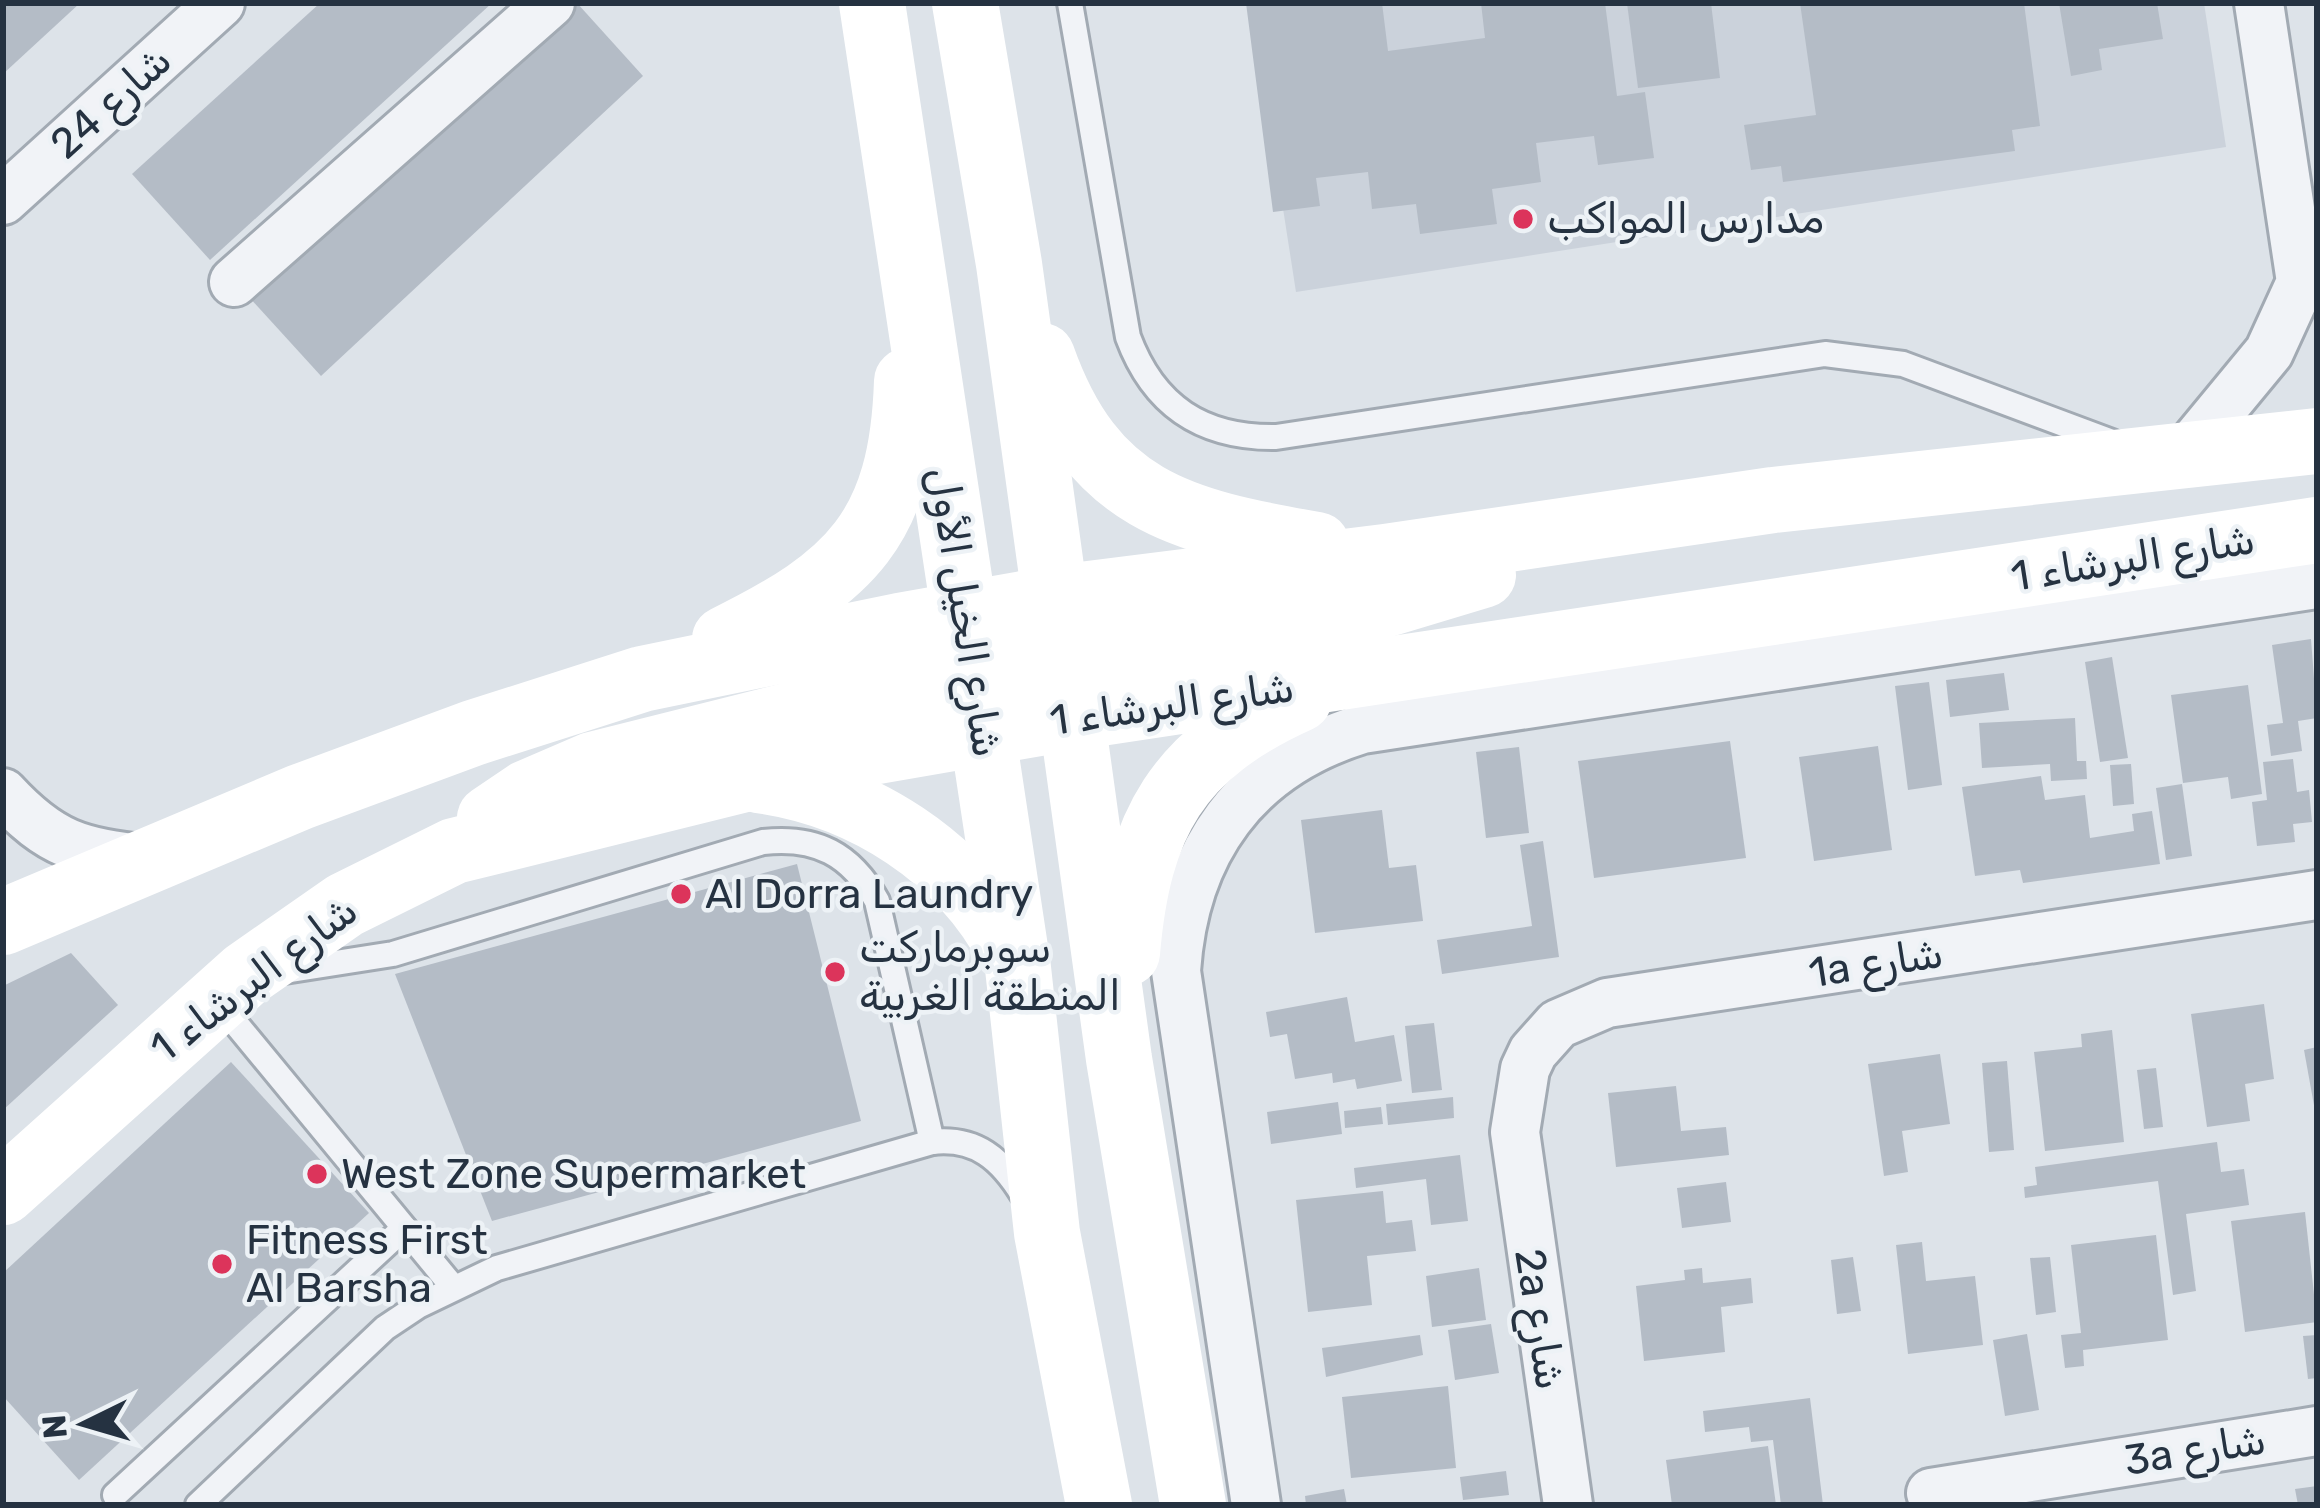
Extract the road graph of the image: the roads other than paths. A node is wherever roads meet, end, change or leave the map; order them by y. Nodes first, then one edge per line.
1 (220, 3) edge
2 (550, 3) edge
3 (872, 3) edge
4 (965, 3) edge
5 (1070, 3) edge
6 (2259, 3) edge
7 (895, 127) junction
8 (3, 200) edge
9 (2293, 219) junction
10 (910, 258) junction
11 (1009, 264) junction
12 (2317, 274) edge
13 (234, 282) dead end
14 (2317, 441) edge
15 (2175, 456) junction
16 (1585, 528) junction
17 (2317, 530) edge
18 (1385, 557) junction
19 (2317, 584) edge
20 (1020, 664) junction
21 (1344, 679) junction
22 (641, 680) junction
23 (1425, 693) junction
24 (736, 778) junction
25 (3, 793) edge
26 (454, 850) junction
27 (149, 860) junction
28 (2317, 895) edge
29 (3, 922) edge
30 (1018, 968) junction
31 (231, 987) junction
32 (1119, 1058) junction
33 (1515, 1132) joint
34 (932, 1142) junction
35 (3, 1192) edge
36 (1144, 1212) junction
37 (404, 1228) junction
38 (1047, 1233) junction
39 (453, 1287) junction
40 (2317, 1431) edge
41 (1931, 1493) dead end
42 (116, 1495) dead end
43 (198, 1505) edge
44 (1100, 1505) edge
45 (1193, 1505) edge
46 (1256, 1505) edge
47 (1568, 1505) edge

1 - 8 street, شارع 24
2 - 13 street
3 - 7 main road, شارع الخيل الأول
4 - 11 main road, شارع الخيل الأول
5 - 15 lane
6 - 9 street
7 - 10 main road, شارع الخيل الأول
7 - 20 main road
9 - 12 street
9 - 15 street
10 - 20 main road, شارع الخيل الأول
10 - 22 main road
11 - 18 main road
11 - 20 main road, شارع الخيل الأول
14 - 15 main road, شارع البرشاء 1
15 - 16 main road, شارع البرشاء 1
16 - 18 main road, شارع البرشاء 1
16 - 20 main road
17 - 23 main road, شارع البرشاء 1
18 - 20 main road, شارع البرشاء 1
19 - 23 street
20 - 21 main road, شارع البرشاء 1
20 - 22 main road, شارع البرشاء 1
20 - 24 main road, شارع البرشاء 1
20 - 26 main road
20 - 30 main road, شارع الخيل الأول
20 - 32 main road, شارع الخيل الأول
20 - 36 main road
21 - 23 main road, شارع البرشاء 1
21 - 32 main road
22 - 27 main road, شارع البرشاء 1
23 - 46 street
24 - 26 main road, شارع البرشاء 1
24 - 30 main road
25 - 27 street
26 - 31 main road, شارع البرشاء 1
27 - 29 main road, شارع البرشاء 1
28 - 33 street, 1a شارع
30 - 38 main road, شارع الخيل الأول
31 - 34 lane
31 - 35 main road, شارع البرشاء 1
31 - 37 lane
32 - 36 main road, شارع الخيل الأول
33 - 47 street, 2a شارع
34 - 38 lane
34 - 39 lane
36 - 45 main road, شارع الخيل الأول
37 - 39 lane
37 - 42 lane
38 - 44 main road, شارع الخيل الأول
39 - 43 lane
40 - 41 street, 3a شارع

